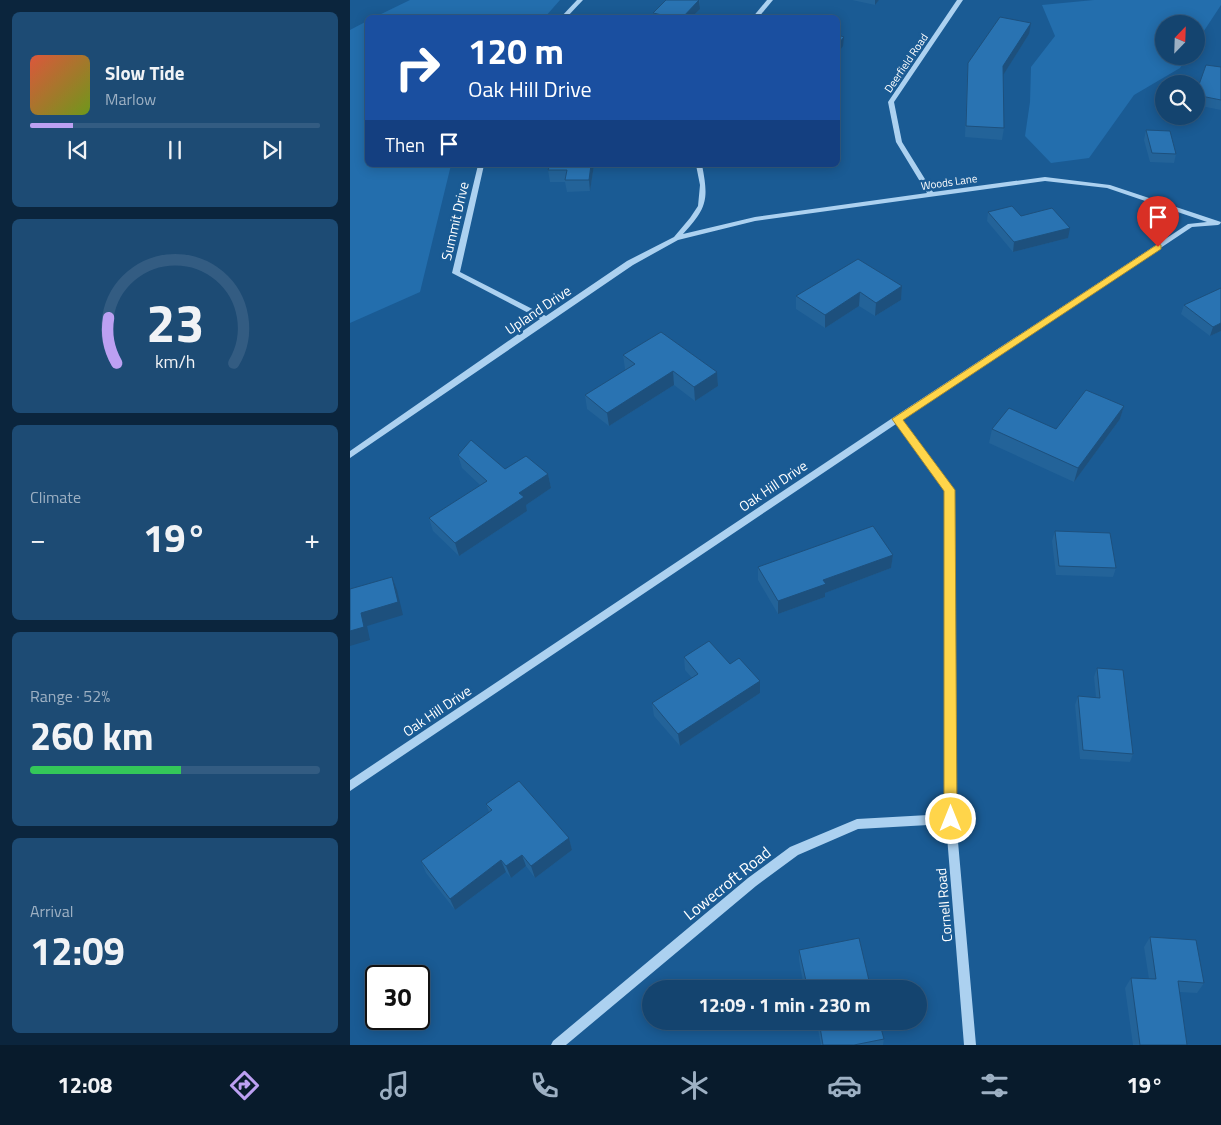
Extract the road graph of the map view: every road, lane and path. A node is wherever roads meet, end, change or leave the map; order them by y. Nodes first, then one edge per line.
1 (580, 0) edge
2 (770, 0) edge
3 (960, 0) edge
4 (565, 15) edge
5 (757, 15) edge
6 (481, 167) edge
7 (700, 167) edge
8 (931, 194) junction
9 (1219, 223) edge
10 (676, 238) junction
11 (546, 319) junction
12 (897, 419) junction
13 (350, 455) edge
14 (350, 786) edge
15 (951, 819) junction
16 (557, 1045) edge
17 (970, 1045) edge

1 - 4 street
2 - 5 street
3 - 8 street, Deerfield Road
6 - 11 street, Summit Drive
7 - 10 street, Upland Drive
8 - 9 street, Woods Lane
8 - 10 street, Woods Lane
9 - 12 street, Oak Hill Drive
10 - 11 street, Upland Drive
11 - 13 street, Upland Drive
12 - 14 street, Oak Hill Drive
12 - 15 street, Cornell Road
15 - 16 street, Lowecroft Road
15 - 17 street, Cornell Road

